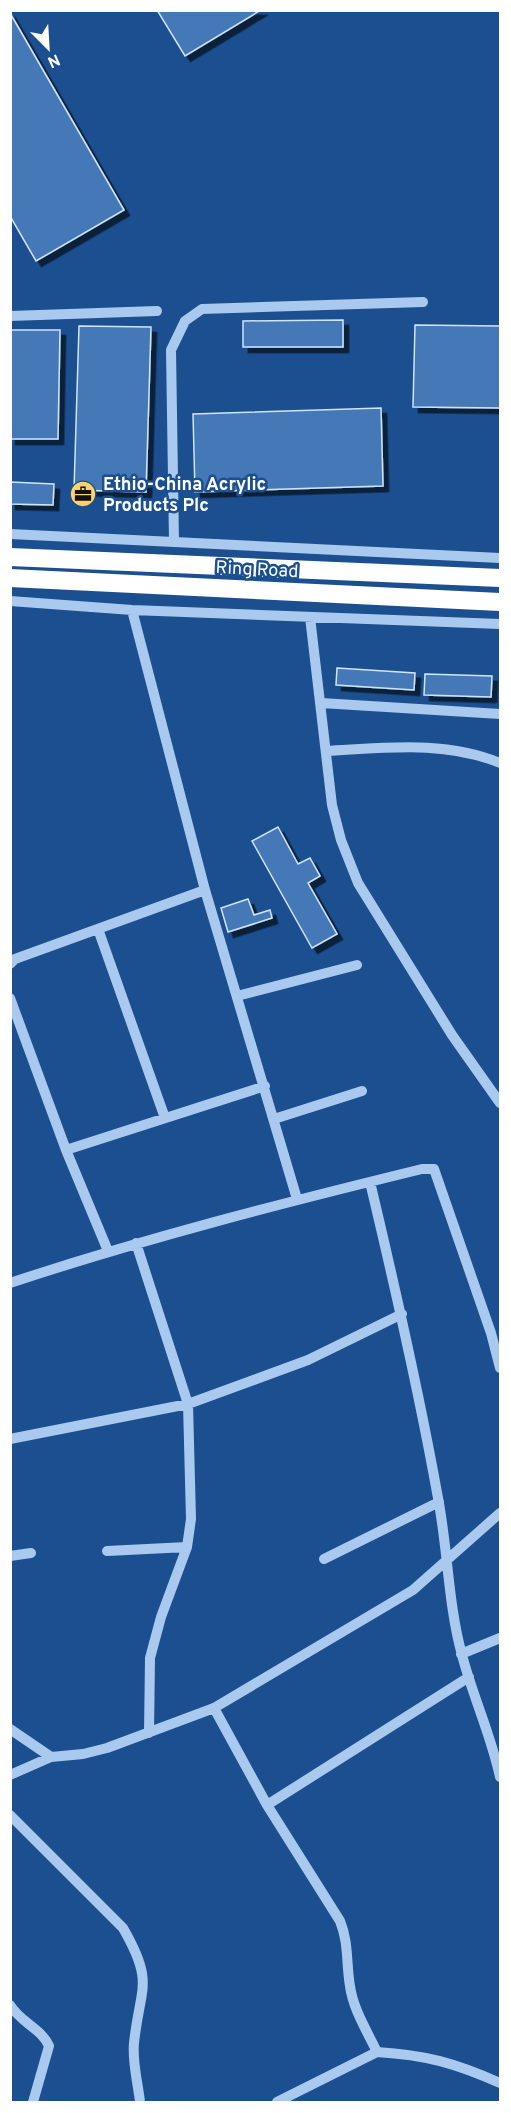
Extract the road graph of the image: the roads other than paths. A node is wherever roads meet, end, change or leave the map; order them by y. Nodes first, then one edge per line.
1 (423, 302) dead end
2 (157, 311) dead end
3 (10, 316) edge
4 (10, 534) edge
5 (174, 542) junction
6 (10, 557) edge
7 (501, 558) edge
8 (10, 578) edge
9 (501, 578) edge
10 (10, 600) edge
11 (501, 602) edge
12 (132, 610) junction
13 (310, 617) junction
14 (501, 624) edge
15 (321, 703) junction
16 (501, 714) edge
17 (326, 751) junction
18 (501, 763) edge
19 (205, 890) junction
20 (98, 929) junction
21 (10, 964) edge
22 (357, 965) dead end
23 (237, 996) junction
24 (10, 998) edge
25 (265, 1086) junction
26 (362, 1091) dead end
27 (501, 1103) edge
28 (165, 1119) junction
29 (274, 1119) junction
30 (66, 1150) junction
31 (370, 1182) junction
32 (297, 1199) junction
33 (136, 1243) junction
34 (108, 1251) junction
35 (10, 1283) edge
36 (402, 1314) junction
37 (501, 1368) edge
38 (188, 1404) junction
39 (10, 1439) edge
40 (439, 1502) junction
41 (501, 1513) edge
42 (187, 1547) junction
43 (107, 1551) dead end
44 (31, 1553) dead end
45 (10, 1556) edge
46 (324, 1558) dead end
47 (446, 1561) junction
48 (501, 1638) edge
49 (461, 1654) junction
50 (469, 1677) junction
51 (214, 1708) junction
52 (10, 1729) edge
53 (149, 1733) junction
54 (51, 1757) junction
55 (10, 1775) edge
56 (501, 1777) edge
57 (267, 1805) junction
58 (10, 1815) edge
59 (10, 2005) edge
60 (377, 2052) junction
61 (501, 2083) edge
62 (33, 2103) edge
63 (140, 2103) edge
64 (277, 2103) edge

1 - 5 street
2 - 3 street
4 - 5 street
5 - 7 street
6 - 9 highway, Ring Road
8 - 11 highway, Ring Road
10 - 12 street
12 - 13 street
12 - 19 street
13 - 14 street
13 - 15 street
15 - 16 street
15 - 17 street
17 - 18 street
17 - 27 street
19 - 20 street
19 - 23 street
20 - 21 street
20 - 28 street
22 - 23 street
23 - 25 street
24 - 30 street
25 - 28 street
25 - 29 street
26 - 29 street
28 - 30 street
29 - 32 street
30 - 34 street
31 - 32 street
31 - 36 street
31 - 37 street
32 - 33 street
33 - 34 street
33 - 38 street
34 - 35 street
36 - 38 street
36 - 40 street
38 - 39 street
38 - 42 street
40 - 46 street
40 - 47 street
41 - 47 street
42 - 43 street
42 - 53 street
44 - 45 street
47 - 49 street
47 - 51 street
48 - 49 street
49 - 50 street
50 - 56 street
50 - 57 street
51 - 53 street
51 - 57 street
52 - 54 street
53 - 54 street
54 - 55 street
57 - 60 street
58 - 63 street
59 - 62 street
60 - 61 street
60 - 64 street

